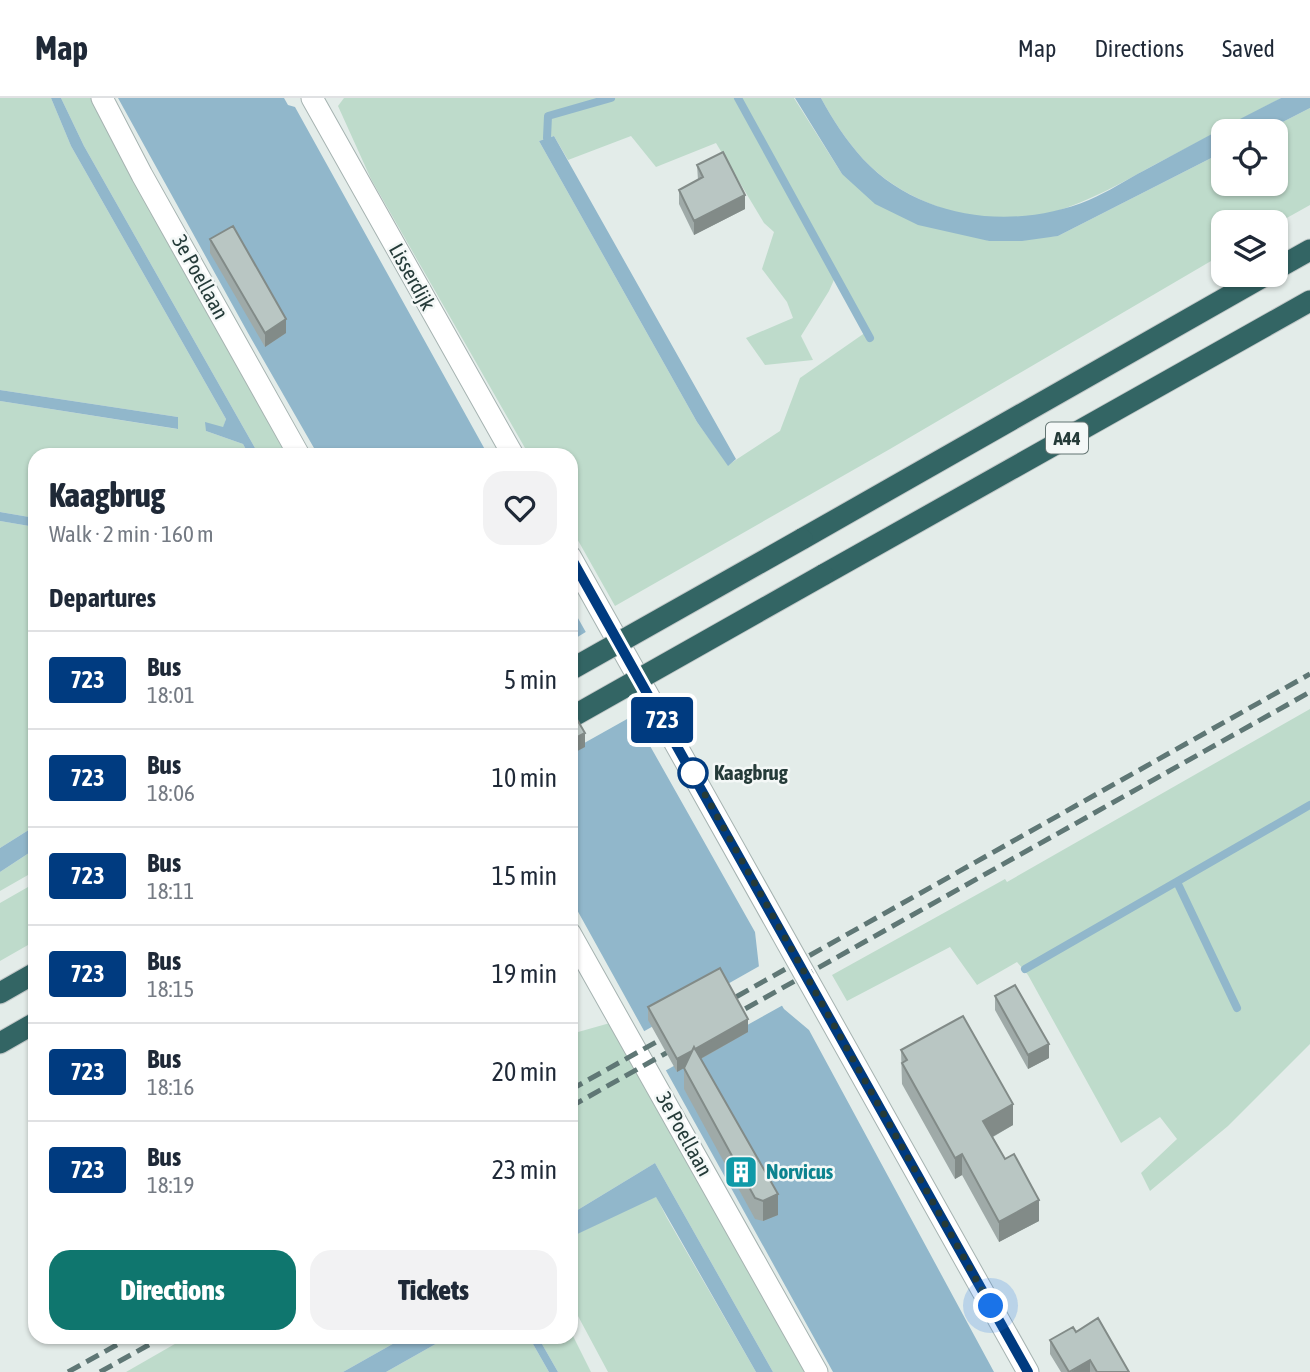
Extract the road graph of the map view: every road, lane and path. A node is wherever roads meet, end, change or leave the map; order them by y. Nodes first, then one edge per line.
1 (102, 98) edge
2 (313, 98) edge
3 (1310, 250) edge
4 (1288, 262) edge
5 (1245, 287) edge
6 (1310, 301) edge
7 (295, 448) edge
8 (509, 448) edge
9 (578, 570) edge
10 (578, 665) edge
11 (578, 713) edge
12 (578, 947) edge
13 (28, 977) edge
14 (0, 993) edge
15 (28, 1027) edge
16 (0, 1043) edge
17 (817, 1372) edge
18 (1028, 1372) edge

1 - 7 street, 3e Poellaan
2 - 8 street, Lisserdijk
3 - 4 highway
5 - 10 highway, A44, bridge
6 - 11 highway, A44, bridge
9 - 18 street
12 - 17 street, 3e Poellaan
13 - 14 highway
15 - 16 highway

